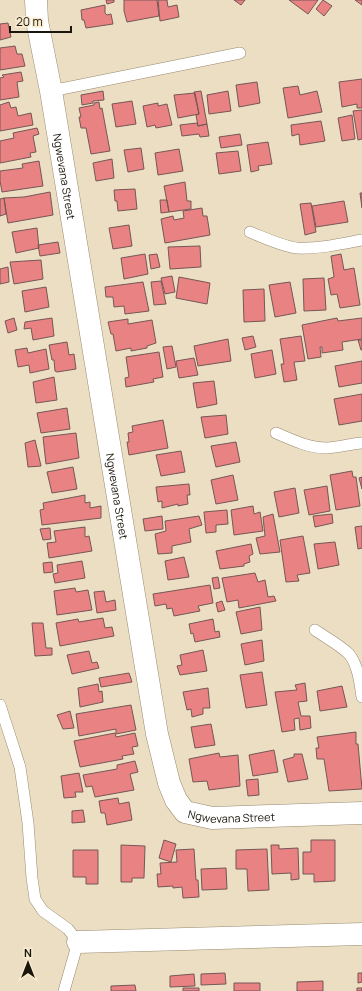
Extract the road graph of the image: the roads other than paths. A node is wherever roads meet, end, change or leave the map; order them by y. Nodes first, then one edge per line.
1 (36, 0) edge
2 (240, 53) dead end
3 (51, 90) junction
4 (250, 232) dead end
5 (362, 240) edge
6 (276, 433) dead end
7 (362, 443) edge
8 (315, 630) dead end
9 (362, 697) edge
10 (0, 705) edge
11 (362, 814) edge
12 (362, 934) edge
13 (78, 942) junction
14 (64, 991) edge

1 - 3 street, Ngwevana Street
2 - 3 lane
3 - 11 street, Ngwevana Street
4 - 5 lane
6 - 7 lane
8 - 9 lane
10 - 13 lane
12 - 13 street
13 - 14 lane

